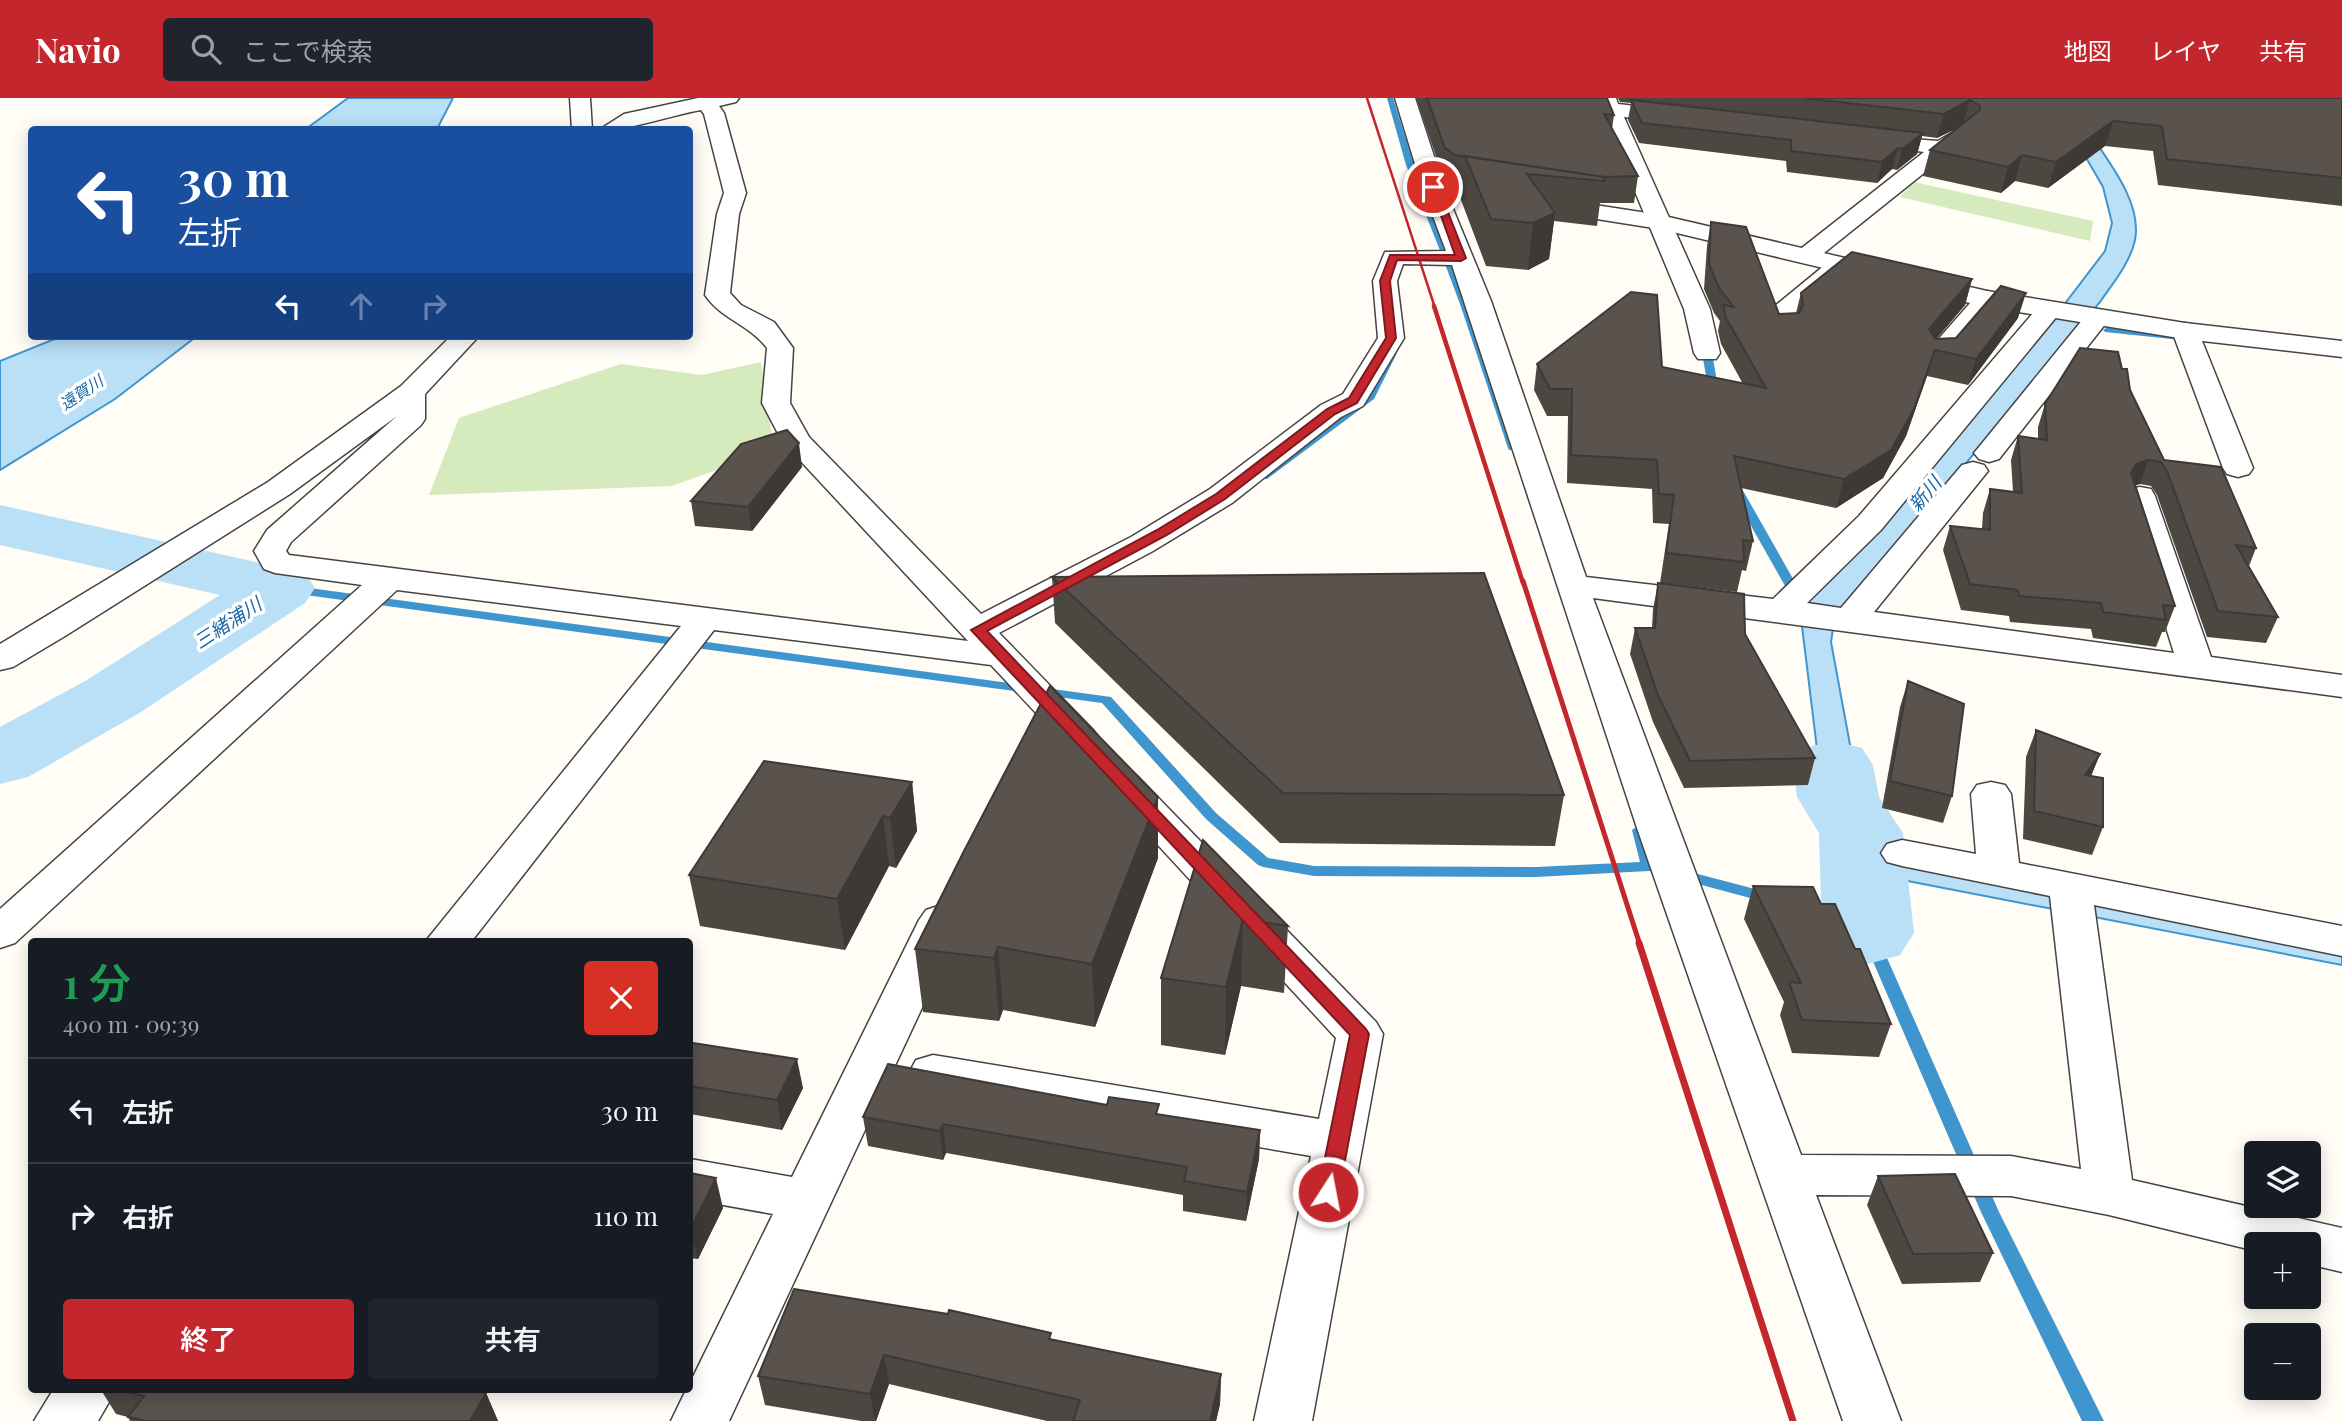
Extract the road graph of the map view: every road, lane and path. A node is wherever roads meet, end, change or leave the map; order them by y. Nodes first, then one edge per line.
1 (580, 98) edge
2 (1405, 98) edge
3 (716, 100) edge
4 (1607, 103) edge
5 (1699, 119) edge
6 (582, 126) edge
7 (616, 126) edge
8 (1962, 133) edge
9 (1843, 136) edge
10 (1942, 148) junction
11 (1433, 187) junction
12 (1660, 222) junction
13 (1806, 256) junction
14 (1451, 258) junction
15 (1841, 265) junction
16 (1987, 299) junction
17 (2052, 310) junction
18 (2094, 317) junction
19 (1782, 331) edge
20 (2185, 331) junction
21 (462, 340) edge
22 (2342, 349) edge
23 (1707, 353) dead end
24 (1937, 357) edge
25 (411, 392) junction
26 (2238, 468) dead end
27 (2140, 496) edge
28 (390, 578) junction
29 (1572, 585) junction
30 (1789, 611) junction
31 (706, 618) junction
32 (1844, 618) junction
33 (990, 643) junction
34 (0, 659) edge
35 (2196, 666) junction
36 (2342, 686) edge
37 (1055, 711) junction
38 (1025, 746) edge
39 (1991, 794) dead end
40 (1902, 853) dead end
41 (1999, 873) junction
42 (960, 880) edge
43 (2072, 899) junction
44 (0, 933) edge
45 (450, 938) edge
46 (2342, 941) edge
47 (872, 1063) junction
48 (1338, 1141) junction
49 (1782, 1175) junction
50 (693, 1180) edge
51 (2109, 1195) junction
52 (807, 1200) junction
53 (2342, 1250) edge
54 (86, 1393) edge
55 (63, 1421) edge
56 (700, 1421) edge
57 (1283, 1421) edge
58 (1872, 1421) edge

1 - 6 street
2 - 11 street
3 - 7 street
3 - 33 street
4 - 5 street
4 - 12 street
8 - 10 street
9 - 10 street
10 - 13 street
11 - 12 street
11 - 14 street
12 - 13 street
12 - 23 street
13 - 15 street
14 - 29 street
14 - 33 street
15 - 16 street
15 - 19 street
16 - 17 street
16 - 24 street
17 - 18 street
17 - 30 street
18 - 20 street
18 - 32 street
20 - 22 street
20 - 26 street
21 - 25 street
25 - 28 street
25 - 34 street
27 - 35 street
28 - 31 street
28 - 44 street
29 - 30 street
29 - 49 street
30 - 32 street
31 - 33 street
31 - 45 street
32 - 35 street
33 - 37 street
35 - 36 street
37 - 38 street
37 - 48 street
39 - 41 street
40 - 41 street
41 - 43 street
42 - 47 street
43 - 46 street
43 - 51 street
47 - 48 street
47 - 52 street
48 - 57 street
49 - 51 street
49 - 58 street
50 - 52 street
51 - 53 street
52 - 56 street
54 - 55 street

